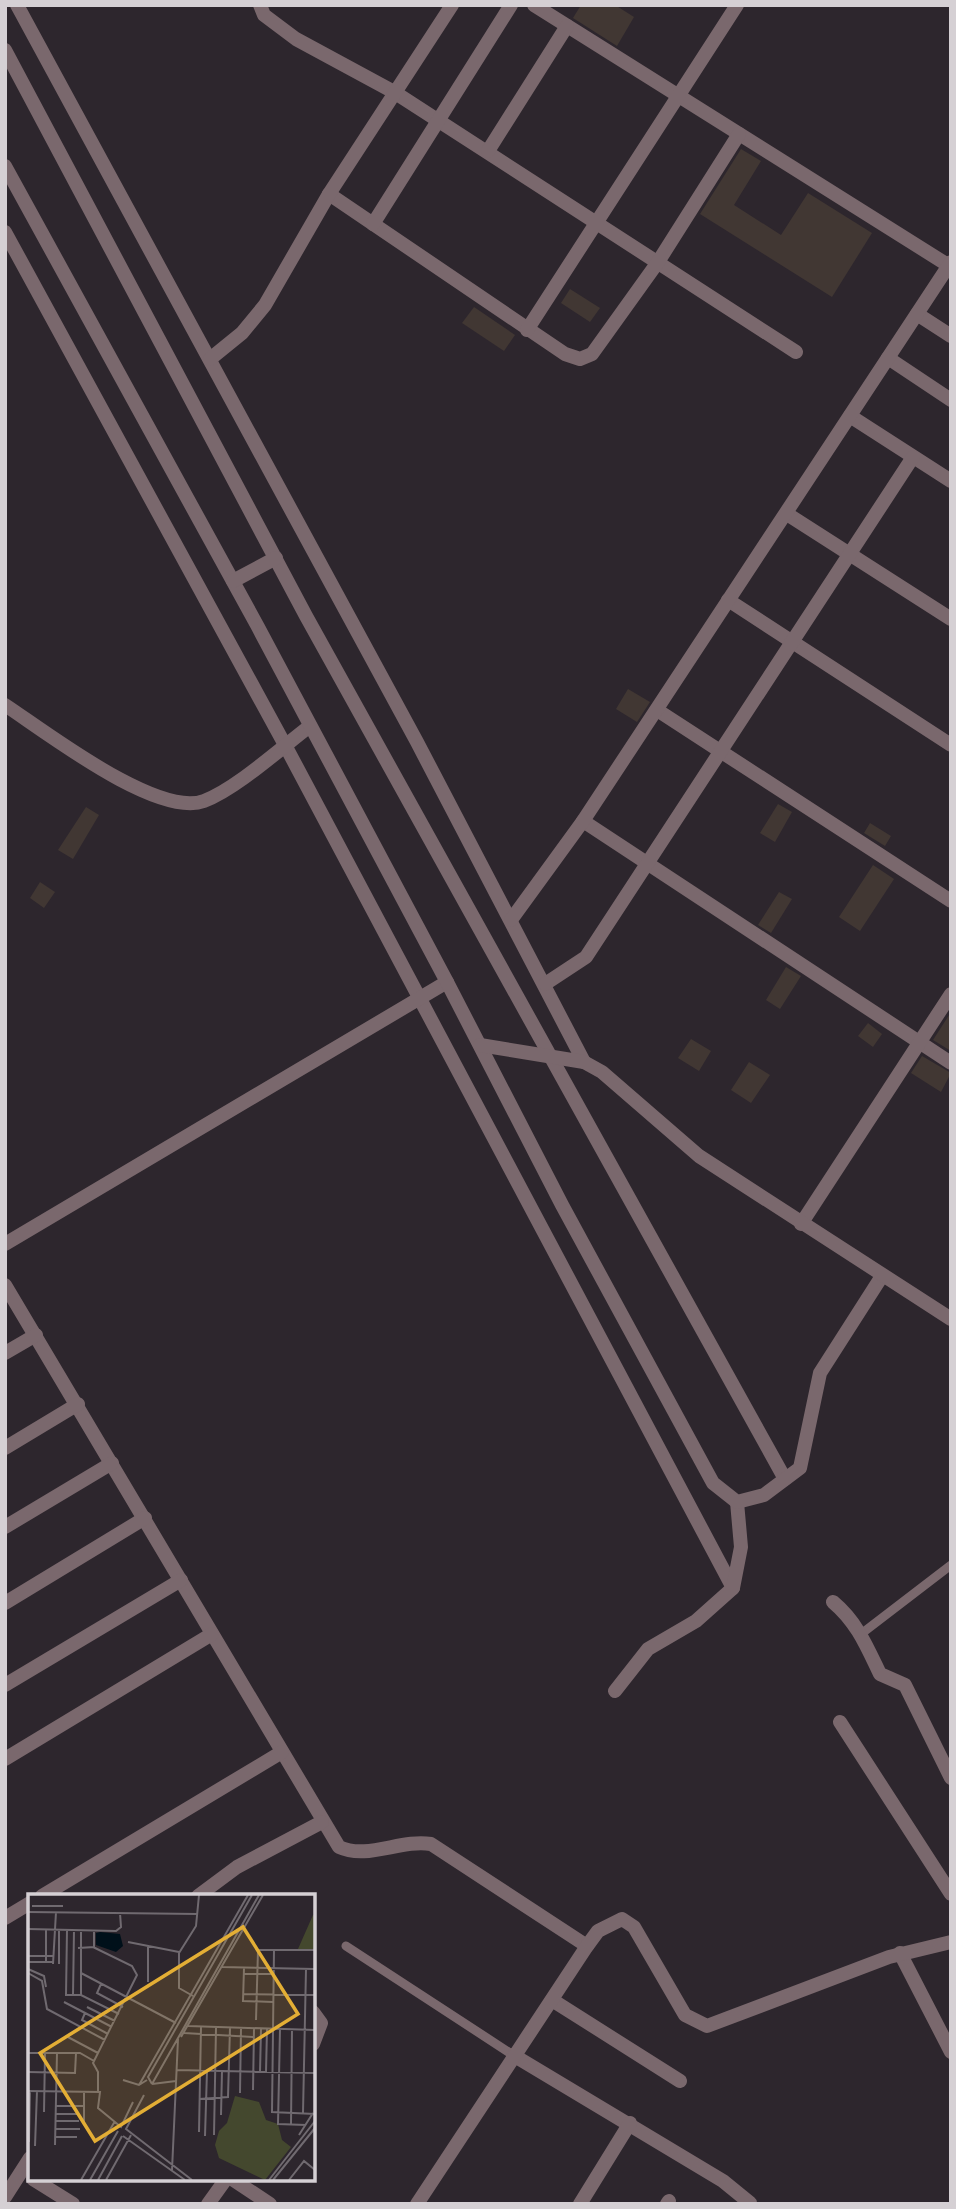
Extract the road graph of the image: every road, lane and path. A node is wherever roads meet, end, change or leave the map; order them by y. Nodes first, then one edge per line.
1 (17, 5) edge
2 (260, 5) edge
3 (452, 5) edge
4 (511, 5) edge
5 (534, 5) edge
6 (737, 5) edge
7 (567, 26) junction
8 (5, 50) edge
9 (394, 92) junction
10 (678, 96) junction
11 (439, 120) junction
12 (739, 134) junction
13 (488, 151) junction
14 (5, 166) edge
15 (329, 194) junction
16 (597, 220) junction
17 (373, 224) junction
18 (5, 232) edge
19 (658, 262) junction
20 (950, 265) edge
21 (917, 314) junction
22 (527, 330) junction
23 (951, 336) edge
24 (796, 352) dead end
25 (888, 358) junction
26 (210, 359) junction
27 (951, 400) edge
28 (850, 416) junction
29 (913, 457) junction
30 (951, 481) edge
31 (787, 514) junction
32 (849, 554) junction
33 (275, 558) junction
34 (233, 581) junction
35 (728, 600) junction
36 (951, 619) edge
37 (792, 642) junction
38 (5, 705) edge
39 (657, 710) junction
40 (310, 726) junction
41 (285, 745) junction
42 (951, 745) edge
43 (721, 751) junction
44 (583, 821) junction
45 (647, 864) junction
46 (951, 901) edge
47 (511, 919) junction
48 (447, 982) junction
49 (545, 984) junction
50 (951, 994) edge
51 (420, 998) junction
52 (919, 1042) junction
53 (480, 1045) junction
54 (554, 1058) junction
55 (584, 1062) junction
56 (951, 1063) edge
57 (801, 1224) junction
58 (5, 1244) edge
59 (882, 1276) junction
60 (5, 1285) edge
61 (951, 1319) edge
62 (36, 1335) junction
63 (5, 1353) edge
64 (78, 1404) junction
65 (5, 1448) edge
66 (112, 1463) junction
67 (785, 1479) junction
68 (737, 1502) junction
69 (145, 1518) junction
70 (5, 1527) edge
71 (951, 1565) edge
72 (180, 1580) junction
73 (733, 1588) junction
74 (833, 1602) dead end
75 (5, 1603) edge
76 (212, 1634) junction
77 (861, 1634) junction
78 (5, 1685) edge
79 (615, 1691) dead end
80 (840, 1722) dead end
81 (282, 1752) junction
82 (5, 1759) edge
83 (951, 1778) edge
84 (322, 1822) junction
85 (45, 1894) edge
86 (201, 1894) edge
87 (951, 1894) edge
88 (28, 1904) edge
89 (5, 1918) edge
90 (951, 1942) edge
91 (346, 1946) dead end
92 (587, 1946) junction
93 (900, 1953) junction
94 (552, 2000) junction
95 (315, 2015) edge
96 (315, 2039) edge
97 (951, 2052) edge
98 (513, 2055) junction
99 (680, 2081) dead end
100 (630, 2123) junction
101 (28, 2176) edge
102 (36, 2181) edge
103 (225, 2181) edge
104 (235, 2181) edge
105 (5, 2197) edge
106 (750, 2203) edge
107 (73, 2204) edge
108 (208, 2204) edge
109 (270, 2204) edge
110 (417, 2204) edge
111 (580, 2204) edge

1 - 26 street
2 - 9 street
3 - 9 street
4 - 11 street
5 - 7 street
6 - 10 street
7 - 10 street
7 - 13 street
8 - 33 street
9 - 11 street
9 - 15 street
10 - 12 street
10 - 16 street
11 - 13 street
11 - 17 street
12 - 19 street
12 - 20 street
13 - 16 street
14 - 34 street
15 - 17 street
15 - 26 street
16 - 19 street
16 - 22 street
17 - 22 street
18 - 41 street
19 - 22 street
19 - 24 street
20 - 21 street
21 - 23 street
21 - 25 street
25 - 27 street
25 - 28 street
26 - 47 street
28 - 29 street
28 - 31 street
29 - 30 street
29 - 32 street
31 - 32 street
31 - 35 street
32 - 36 street
32 - 37 street
33 - 34 street
33 - 54 street
34 - 40 street
35 - 37 street
35 - 39 street
37 - 42 street
37 - 43 street
38 - 41 street
39 - 43 street
39 - 44 street
40 - 41 street
40 - 48 street
41 - 51 street
43 - 45 street
43 - 46 street
44 - 45 street
44 - 47 street
45 - 49 street
45 - 52 street
47 - 49 street
48 - 51 street
48 - 53 street
49 - 55 street
50 - 52 street
51 - 58 street
51 - 73 street
52 - 56 street
52 - 57 street
53 - 54 street
53 - 68 street
54 - 55 street
54 - 67 street
55 - 57 street
57 - 59 street
59 - 61 street
59 - 67 street
60 - 62 street
62 - 63 street
62 - 64 street
64 - 65 street
64 - 66 street
66 - 69 street
66 - 70 street
67 - 68 street
68 - 73 street
69 - 72 street
69 - 75 street
71 - 77 lane
72 - 76 street
72 - 78 street
73 - 79 street
74 - 77 street
76 - 81 street
76 - 82 street
77 - 83 street
80 - 87 street
81 - 84 street
81 - 85 street
84 - 86 street
84 - 92 street
88 - 89 street
90 - 93 street
91 - 98 lane
92 - 93 street
92 - 94 street
93 - 97 street
94 - 98 street
94 - 99 street
95 - 96 street
98 - 100 street
98 - 110 street
100 - 106 street
100 - 111 street
101 - 105 street
102 - 107 street
103 - 108 street
104 - 109 street

